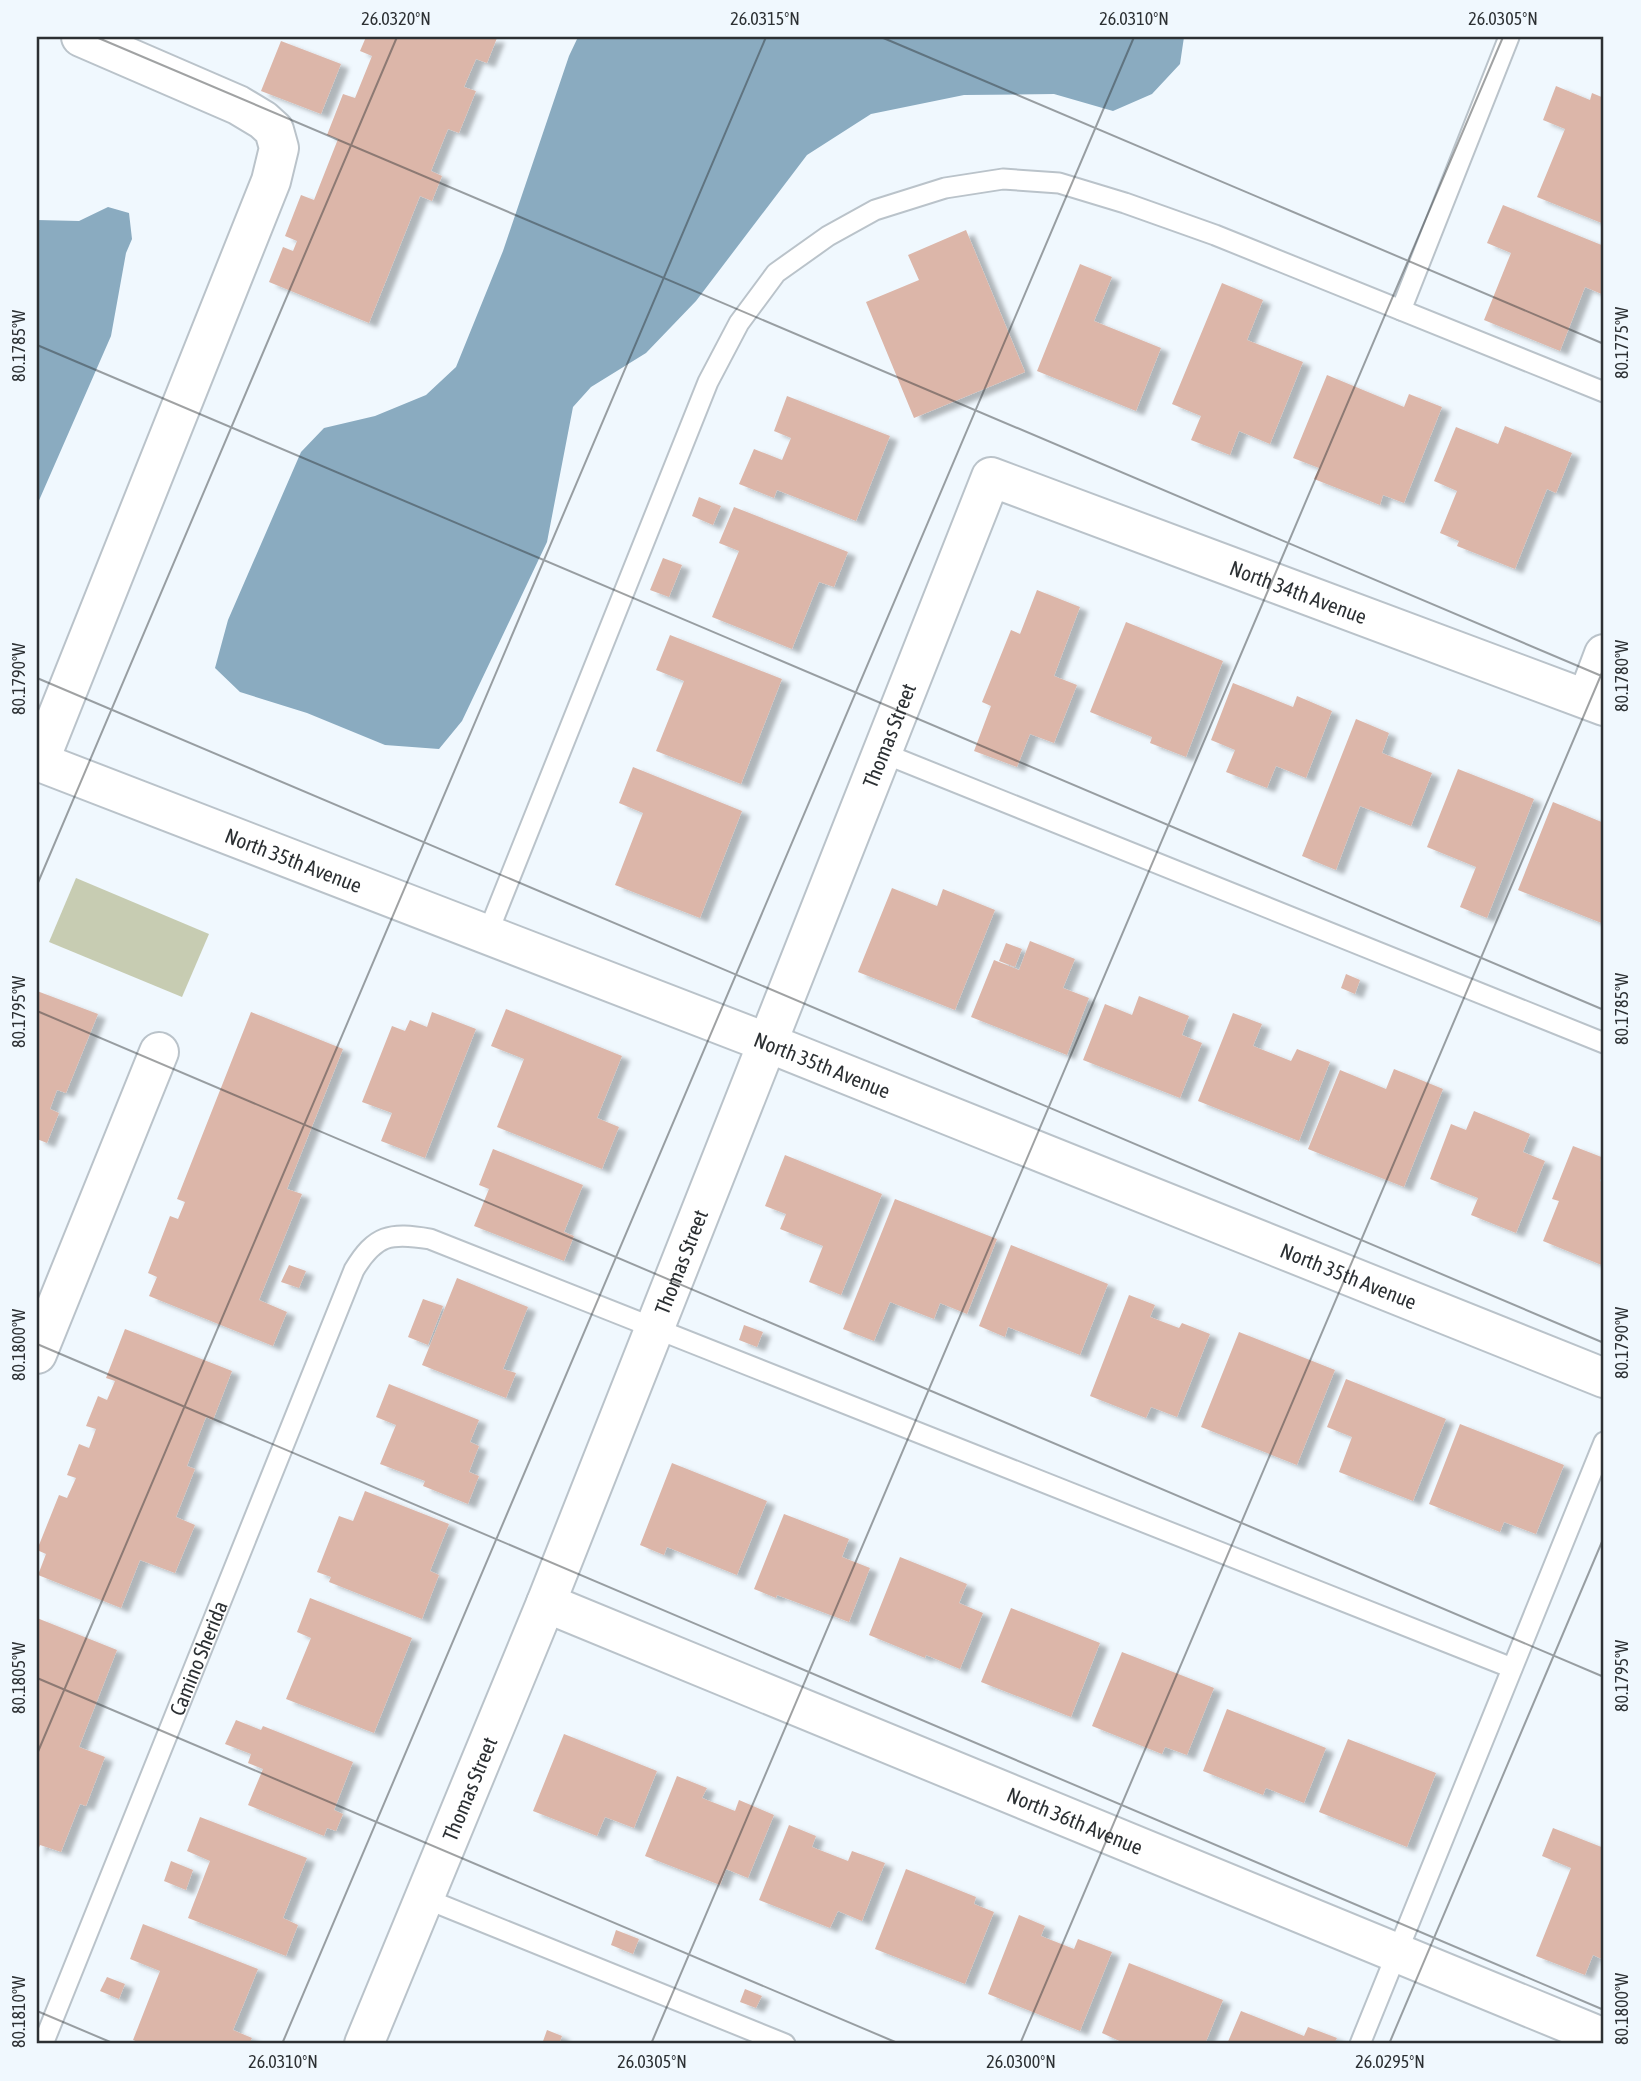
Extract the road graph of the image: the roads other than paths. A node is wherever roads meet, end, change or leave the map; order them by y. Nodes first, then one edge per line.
1 (81, 37) edge
2 (1508, 37) edge
3 (1401, 310) junction
4 (1604, 392) edge
5 (991, 477) joint
6 (1604, 654) edge
7 (1595, 702) edge
8 (883, 753) junction
9 (38, 761) edge
10 (488, 935) junction
11 (768, 1043) junction
12 (1604, 1043) edge
13 (159, 1052) dead end
14 (656, 1326) junction
15 (37, 1354) edge
16 (1604, 1378) edge
17 (1604, 1442) edge
18 (546, 1603) junction
19 (1512, 1668) junction
20 (424, 1898) junction
21 (1397, 1953) junction
22 (1604, 2038) edge
23 (43, 2044) edge
24 (363, 2044) edge
25 (785, 2044) edge
26 (1360, 2044) edge

1 - 9 street
2 - 3 lane
3 - 4 lane
3 - 10 lane
5 - 7 street, North 34th Avenue
5 - 8 street, Thomas Street
6 - 7 street
8 - 11 street, Thomas Street
8 - 12 lane
9 - 10 street, North 35th Avenue
10 - 11 street, North 35th Avenue
11 - 14 street, Thomas Street
11 - 16 street, North 35th Avenue
13 - 15 street
14 - 18 street, Thomas Street
14 - 19 lane, Camino Sherida
14 - 23 lane, Camino Sherida
17 - 19 lane
18 - 20 street, Thomas Street
18 - 21 street, North 36th Avenue
19 - 21 lane
20 - 24 street, Thomas Street
20 - 25 lane
21 - 22 street, North 36th Avenue
21 - 26 lane

